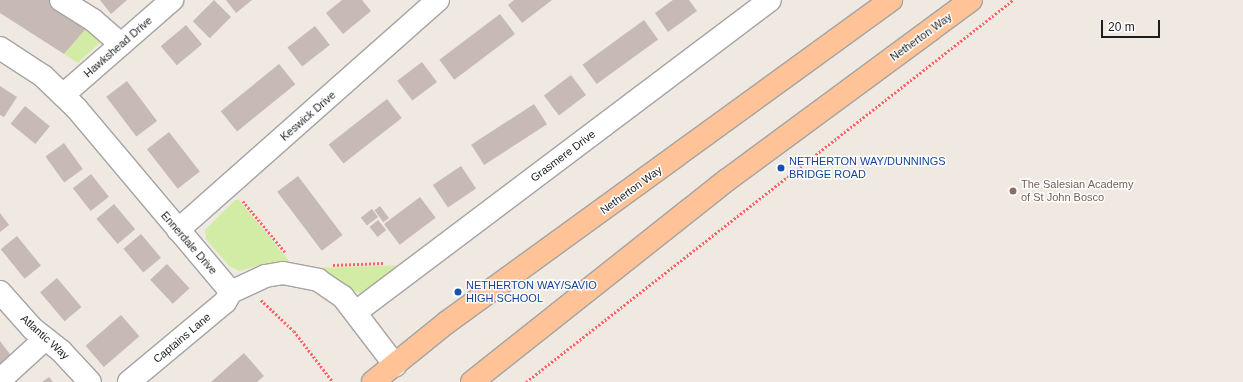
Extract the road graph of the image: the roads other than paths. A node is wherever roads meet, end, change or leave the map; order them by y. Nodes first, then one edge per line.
1 (61, 0) edge
2 (172, 0) edge
3 (438, 0) edge
4 (770, 0) edge
5 (891, 0) edge
6 (971, 0) edge
7 (121, 44) junction
8 (0, 48) edge
9 (63, 95) junction
10 (178, 230) junction
11 (237, 288) junction
12 (0, 292) edge
13 (356, 312) junction
14 (45, 339) junction
15 (395, 365) junction
16 (0, 380) edge
17 (90, 382) edge
18 (129, 382) edge
19 (373, 382) edge
20 (472, 382) edge

1 - 7 street
2 - 7 street, Hawkshead Drive
3 - 10 street, Keswick Drive
4 - 13 street, Grasmere Drive
5 - 15 main road, Netherton Way
6 - 20 main road, Netherton Way
7 - 9 street, Hawkshead Drive
8 - 9 street, Ennerdale Drive
9 - 10 street, Ennerdale Drive
10 - 11 street, Ennerdale Drive
11 - 13 street
11 - 18 street, Captains Lane
12 - 14 street, Atlantic Way
13 - 15 street
14 - 16 street
14 - 17 street, Atlantic Way
15 - 19 main road, Netherton Way

